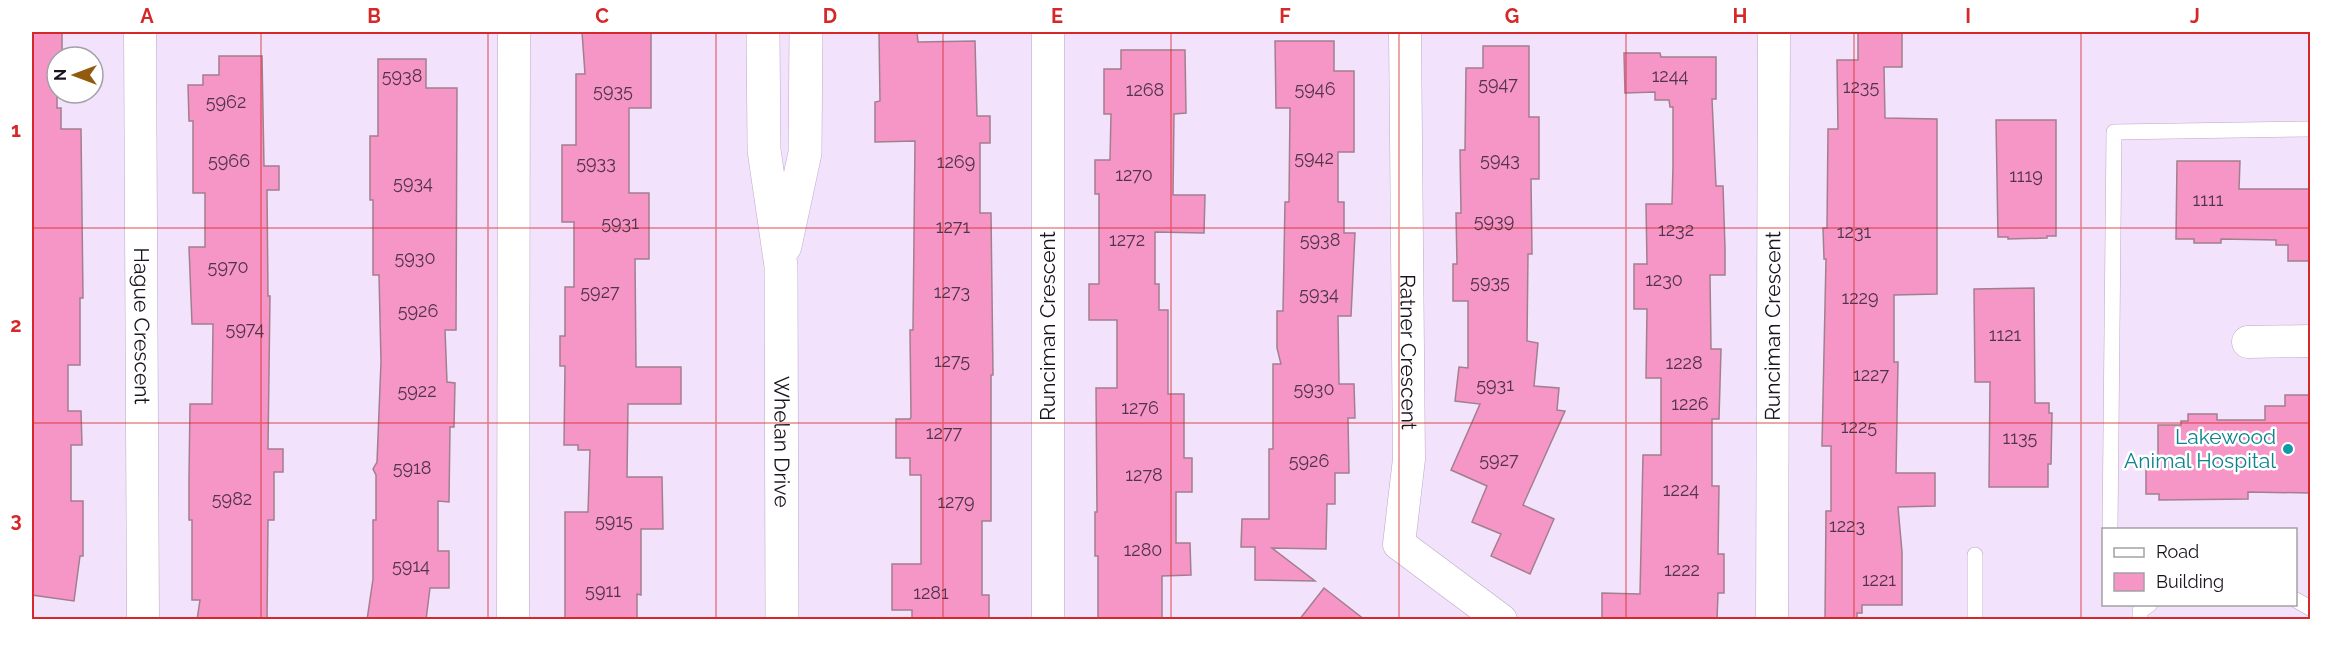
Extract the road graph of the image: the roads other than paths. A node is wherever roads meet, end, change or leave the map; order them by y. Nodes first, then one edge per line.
1 (141, 32) edge
2 (514, 32) edge
3 (763, 32) edge
4 (806, 32) edge
5 (1048, 32) edge
6 (1406, 32) edge
7 (1774, 32) edge
8 (2310, 129) edge
9 (781, 266) junction
10 (2310, 341) edge
11 (2248, 342) dead end
12 (2110, 528) edge
13 (1976, 555) dead end
14 (2147, 606) edge
15 (143, 620) edge
16 (513, 620) edge
17 (782, 620) edge
18 (1048, 620) edge
19 (1501, 620) edge
20 (1772, 620) edge
21 (1975, 620) edge
22 (2140, 620) edge

1 - 15 street, Hague Crescent
2 - 16 street
3 - 9 street, Whelan Drive
4 - 9 street, Whelan Drive
5 - 18 street, Runciman Crescent
6 - 19 street, Ratner Crescent
7 - 20 street, Runciman Crescent
8 - 12 lane
9 - 17 street, Whelan Drive
10 - 11 street
13 - 21 lane
14 - 22 lane

